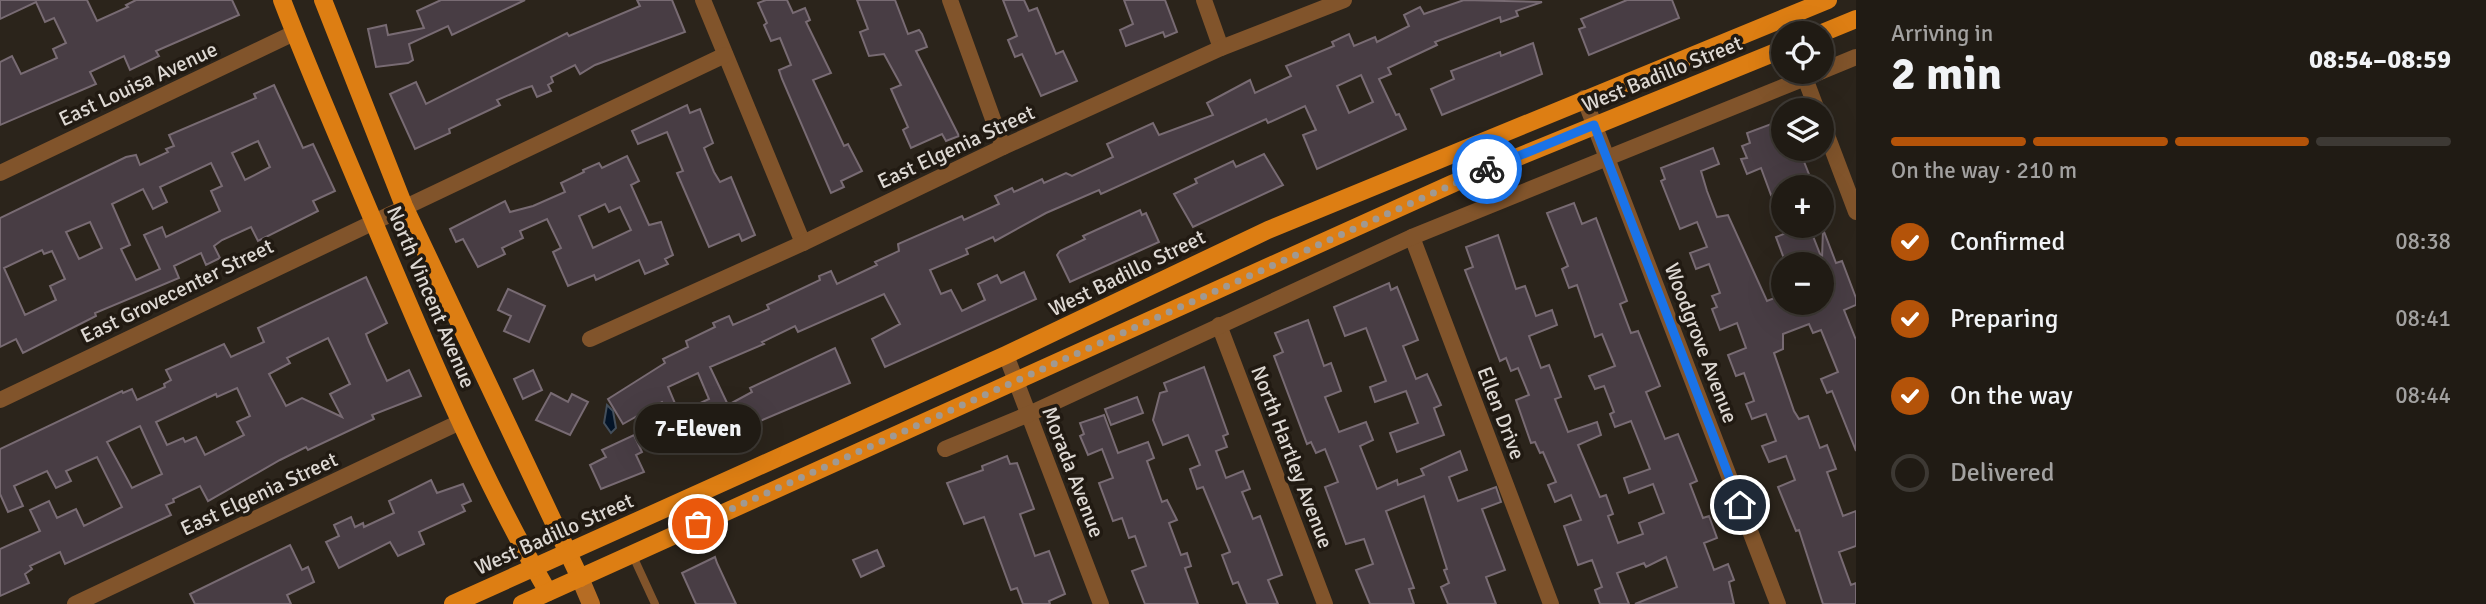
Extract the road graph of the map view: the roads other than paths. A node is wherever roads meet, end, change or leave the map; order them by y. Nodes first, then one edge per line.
1 (282, 0) edge
2 (323, 0) edge
3 (703, 0) edge
4 (950, 0) edge
5 (1204, 0) edge
6 (1344, 0) edge
7 (1828, 0) edge
8 (1856, 19) edge
9 (1834, 28) edge
10 (294, 33) junction
11 (1221, 48) junction
12 (1771, 54) edge
13 (725, 55) junction
14 (1856, 57) edge
15 (1834, 66) edge
16 (1789, 84) edge
17 (1584, 99) junction
18 (1594, 125) junction
19 (1003, 146) junction
20 (1834, 154) edge
21 (1607, 157) junction
22 (0, 173) edge
23 (404, 206) junction
24 (1856, 212) edge
25 (373, 220) junction
26 (1412, 237) junction
27 (803, 243) junction
28 (1219, 325) junction
29 (590, 339) dead end
30 (1006, 355) junction
31 (1016, 380) junction
32 (0, 400) edge
33 (1029, 414) junction
34 (460, 422) junction
35 (945, 449) dead end
36 (569, 552) junction
37 (632, 554) junction
38 (534, 568) junction
39 (580, 578) junction
40 (551, 598) edge
41 (75, 604) edge
42 (453, 604) edge
43 (522, 604) edge
44 (591, 604) edge
45 (655, 604) edge
46 (1101, 604) edge
47 (1325, 604) edge
48 (1551, 604) edge
49 (1779, 604) edge

1 - 10 main road, North Vincent Avenue
2 - 23 main road, North Vincent Avenue
3 - 13 street
4 - 19 street
5 - 11 street
6 - 11 street, East Elgenia Street
7 - 17 main road, West Badillo Street
8 - 9 main road
10 - 22 street, East Louisa Avenue
10 - 25 main road, North Vincent Avenue
11 - 19 street, East Elgenia Street
12 - 18 main road, West Badillo Street
13 - 23 street, East Grovecenter Street
13 - 27 street
14 - 15 street
16 - 21 street
17 - 18 street, Woodgrove Avenue
17 - 30 main road, West Badillo Street
18 - 21 street, Woodgrove Avenue
18 - 31 main road, West Badillo Street
19 - 27 street, East Elgenia Street
20 - 24 street
21 - 26 street
21 - 49 street, Woodgrove Avenue
23 - 25 street, East Grovecenter Street
23 - 36 main road, North Vincent Avenue
25 - 32 street, East Grovecenter Street
25 - 34 main road, North Vincent Avenue
26 - 28 street
26 - 48 street, Ellen Drive
27 - 29 street, East Elgenia Street
28 - 33 street
28 - 47 street, North Hartley Avenue
30 - 31 street, Morada Avenue
30 - 36 main road, West Badillo Street
31 - 33 street, Morada Avenue
31 - 37 main road, West Badillo Street
33 - 35 street
33 - 46 street, Morada Avenue
34 - 38 main road, North Vincent Avenue
34 - 41 street, East Elgenia Street
36 - 38 main road, West Badillo Street
36 - 39 main road, North Vincent Avenue
37 - 39 main road, West Badillo Street
37 - 45 lane
38 - 40 main road, North Vincent Avenue
38 - 42 main road, West Badillo Street
39 - 40 main road, West Badillo Street
39 - 44 street, North Vincent Avenue
40 - 43 main road, West Badillo Street

